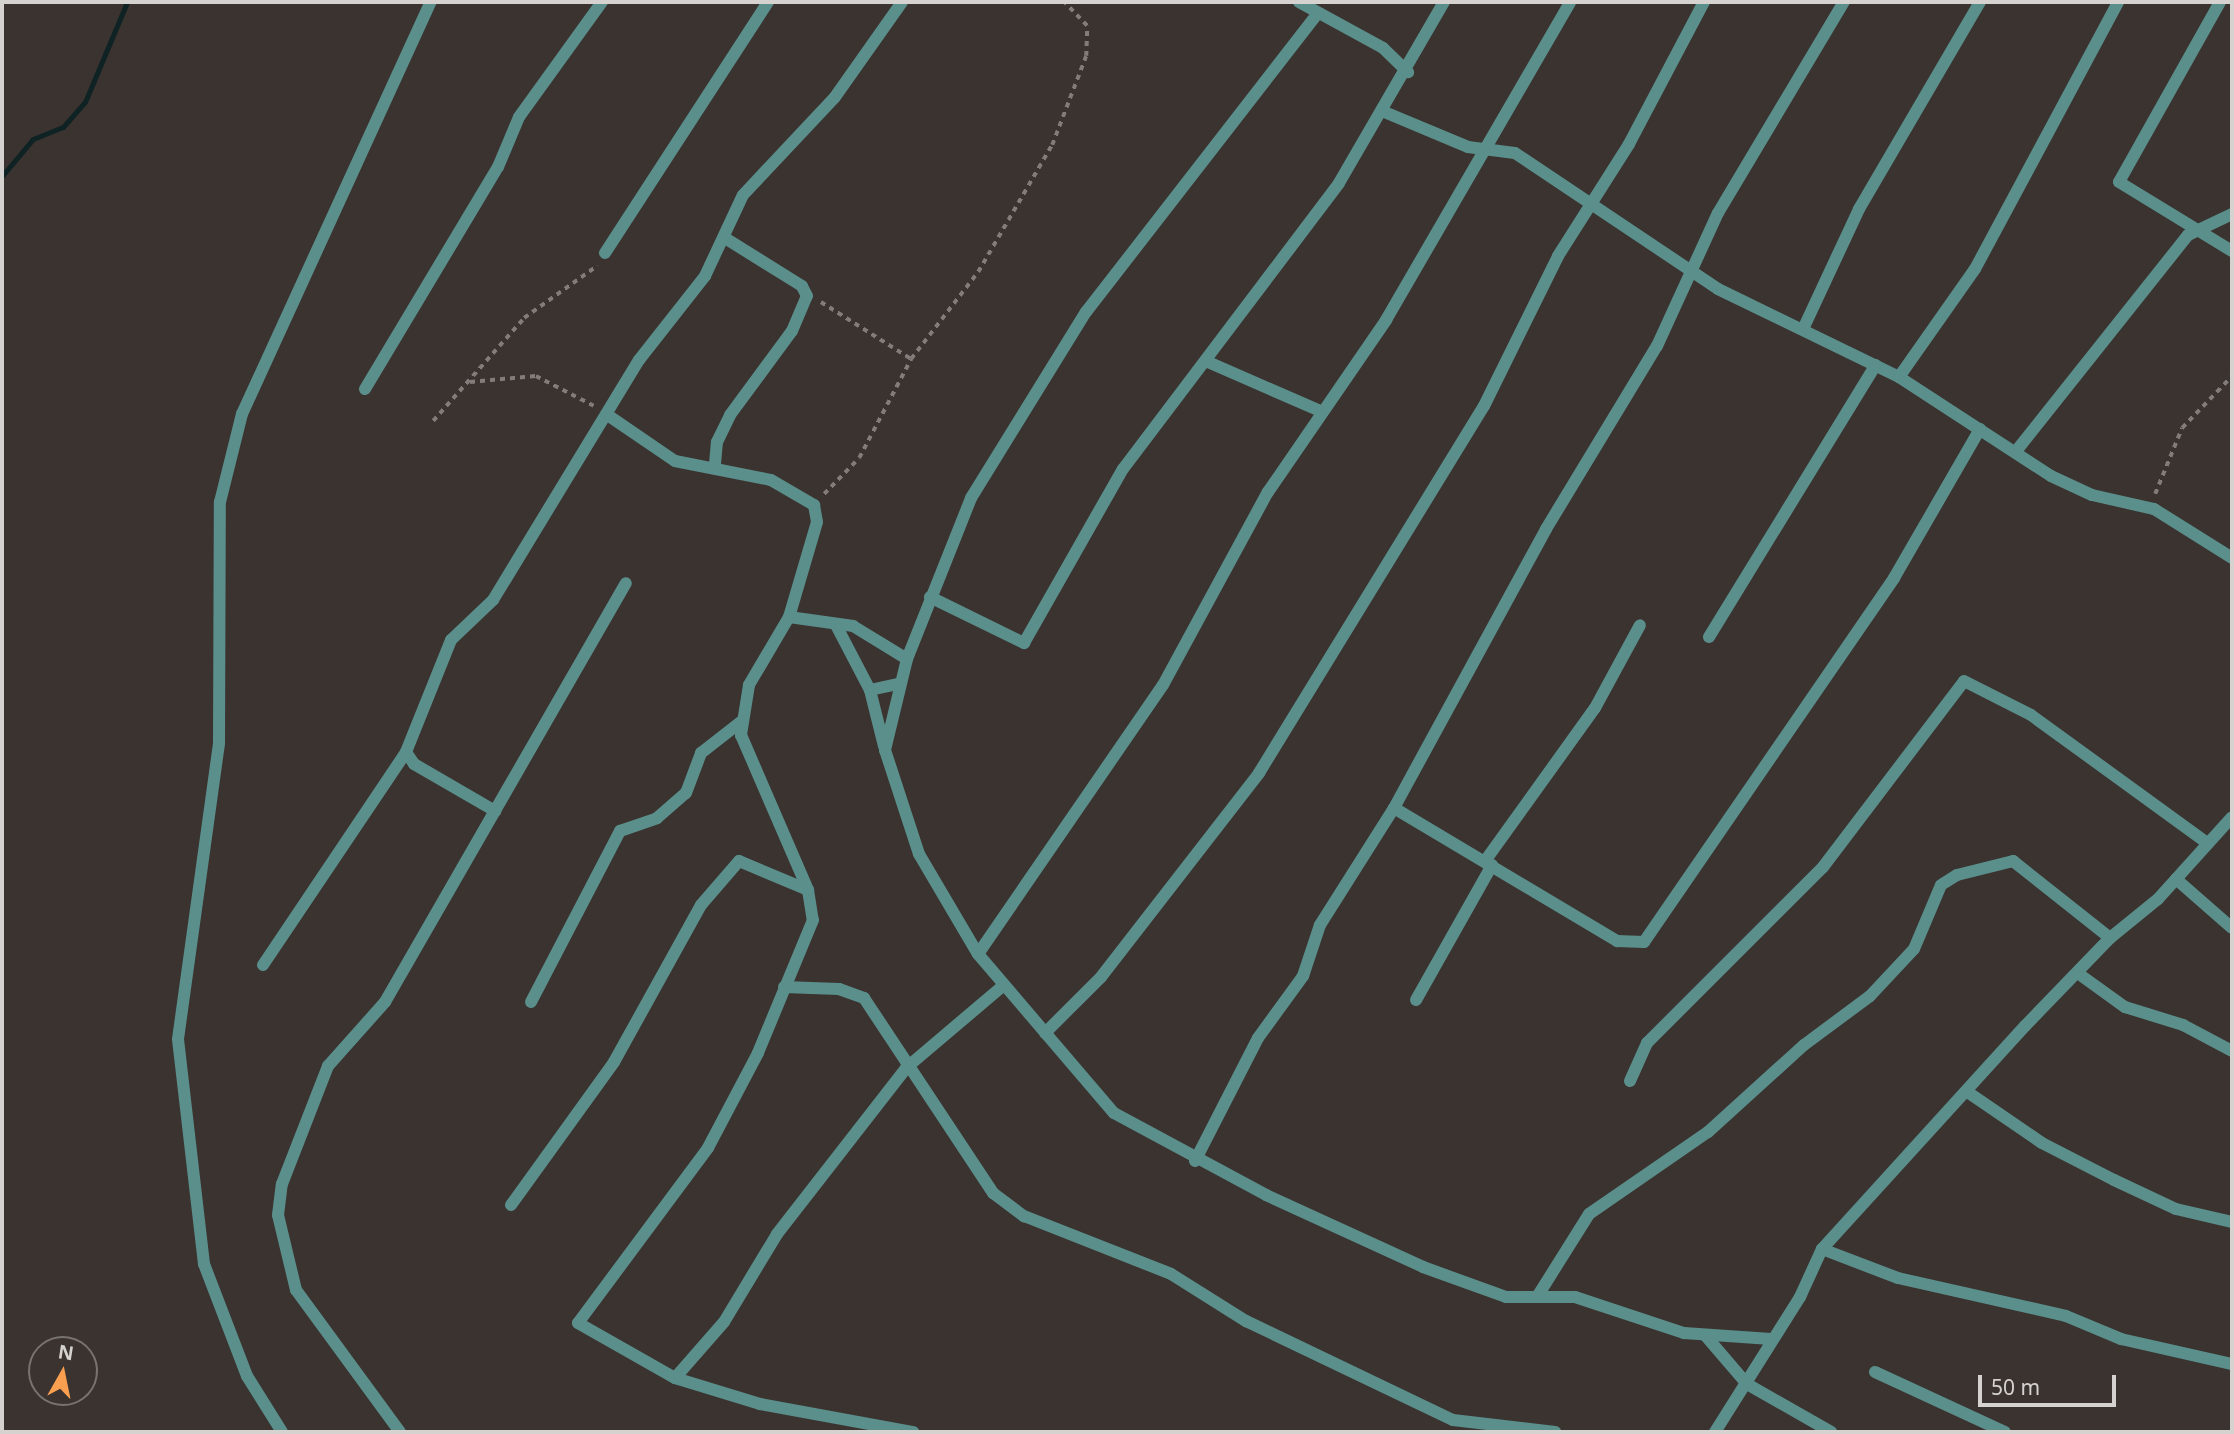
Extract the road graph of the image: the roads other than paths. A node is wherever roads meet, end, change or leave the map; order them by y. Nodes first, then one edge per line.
1 (431, 2) edge
2 (601, 2) edge
3 (768, 2) edge
4 (1299, 2) edge
5 (1444, 2) edge
6 (1570, 2) edge
7 (1704, 2) edge
8 (1844, 2) edge
9 (1980, 2) edge
10 (2118, 2) edge
11 (2220, 2) edge
12 (896, 3) edge
13 (424, 8) edge
14 (1318, 13) junction
15 (1408, 72) junction
16 (1382, 111) junction
17 (1489, 148) junction
18 (1592, 204) junction
19 (2232, 214) edge
20 (2198, 226) junction
21 (725, 239) junction
22 (2232, 251) edge
23 (605, 253) road end
24 (1693, 271) junction
25 (1804, 327) junction
26 (1208, 362) junction
27 (1876, 365) junction
28 (1899, 377) junction
29 (365, 390) dead end
30 (1320, 411) junction
31 (609, 416) junction
32 (1980, 429) junction
33 (2017, 450) junction
34 (715, 464) junction
35 (2232, 558) edge
36 (626, 583) dead end
37 (930, 597) junction
38 (789, 617) junction
39 (835, 625) junction
40 (1640, 625) dead end
41 (1709, 637) dead end
42 (907, 659) junction
43 (898, 684) junction
44 (870, 690) junction
45 (742, 720) junction
46 (884, 750) junction
47 (406, 752) junction
48 (1394, 808) junction
49 (495, 811) junction
50 (2232, 817) edge
51 (2207, 843) junction
52 (1488, 863) junction
53 (2176, 879) junction
54 (808, 890) junction
55 (2232, 928) edge
56 (2110, 938) junction
57 (978, 954) junction
58 (263, 965) dead end
59 (2079, 974) junction
60 (1004, 985) junction
61 (784, 987) junction
62 (1416, 1000) dead end
63 (531, 1002) dead end
64 (1045, 1033) junction
65 (2232, 1051) edge
66 (906, 1068) junction
67 (1630, 1081) dead end
68 (1969, 1093) junction
69 (1195, 1161) junction
70 (511, 1205) dead end
71 (2232, 1222) edge
72 (1822, 1249) junction
73 (1537, 1297) junction
74 (1705, 1335) junction
75 (1771, 1339) junction
76 (2232, 1364) edge
77 (1875, 1372) dead end
78 (674, 1378) junction
79 (1747, 1384) junction
80 (282, 1432) edge
81 (400, 1432) edge
82 (913, 1432) edge
83 (1555, 1432) edge
84 (1715, 1432) edge
85 (1831, 1432) edge
86 (2005, 1432) edge

1 - 13 street
2 - 29 street
3 - 23 street
4 - 14 street
5 - 15 street
6 - 17 street
7 - 18 street
8 - 24 street
9 - 25 street
10 - 28 street
11 - 20 street
12 - 21 street
13 - 80 street
14 - 15 street
14 - 37 street
15 - 16 street
16 - 17 street
16 - 26 street
17 - 18 street
17 - 30 street
18 - 24 street
18 - 64 street
19 - 20 street
20 - 22 street
20 - 33 street
21 - 31 street
21 - 34 street
24 - 25 street
24 - 48 street
25 - 27 street
26 - 30 street
26 - 37 street
27 - 28 street
27 - 41 street
28 - 32 street
30 - 57 street
31 - 34 street
31 - 47 street
32 - 33 street
32 - 52 street
33 - 35 street
34 - 38 street
36 - 49 street
37 - 42 street
38 - 39 street
38 - 45 street
39 - 42 street
39 - 44 street
40 - 52 street
42 - 43 street
43 - 44 street
43 - 46 street
44 - 46 street
45 - 54 street
45 - 63 street
46 - 57 street
47 - 49 street
47 - 58 street
48 - 52 street
48 - 69 street
49 - 81 street
50 - 51 street
51 - 53 street
51 - 67 street
52 - 62 street
53 - 55 street
53 - 56 street
54 - 61 street
54 - 70 street
56 - 59 street
56 - 73 street
57 - 60 street
59 - 65 street
59 - 68 street
60 - 64 street
60 - 66 street
61 - 66 street
61 - 78 street
64 - 69 street
66 - 78 street
66 - 83 street
68 - 71 street
68 - 72 street
69 - 73 street
72 - 75 street
72 - 76 street
73 - 74 street
74 - 75 street
74 - 79 street
75 - 79 street
77 - 86 street
78 - 82 street
79 - 84 street
79 - 85 street

